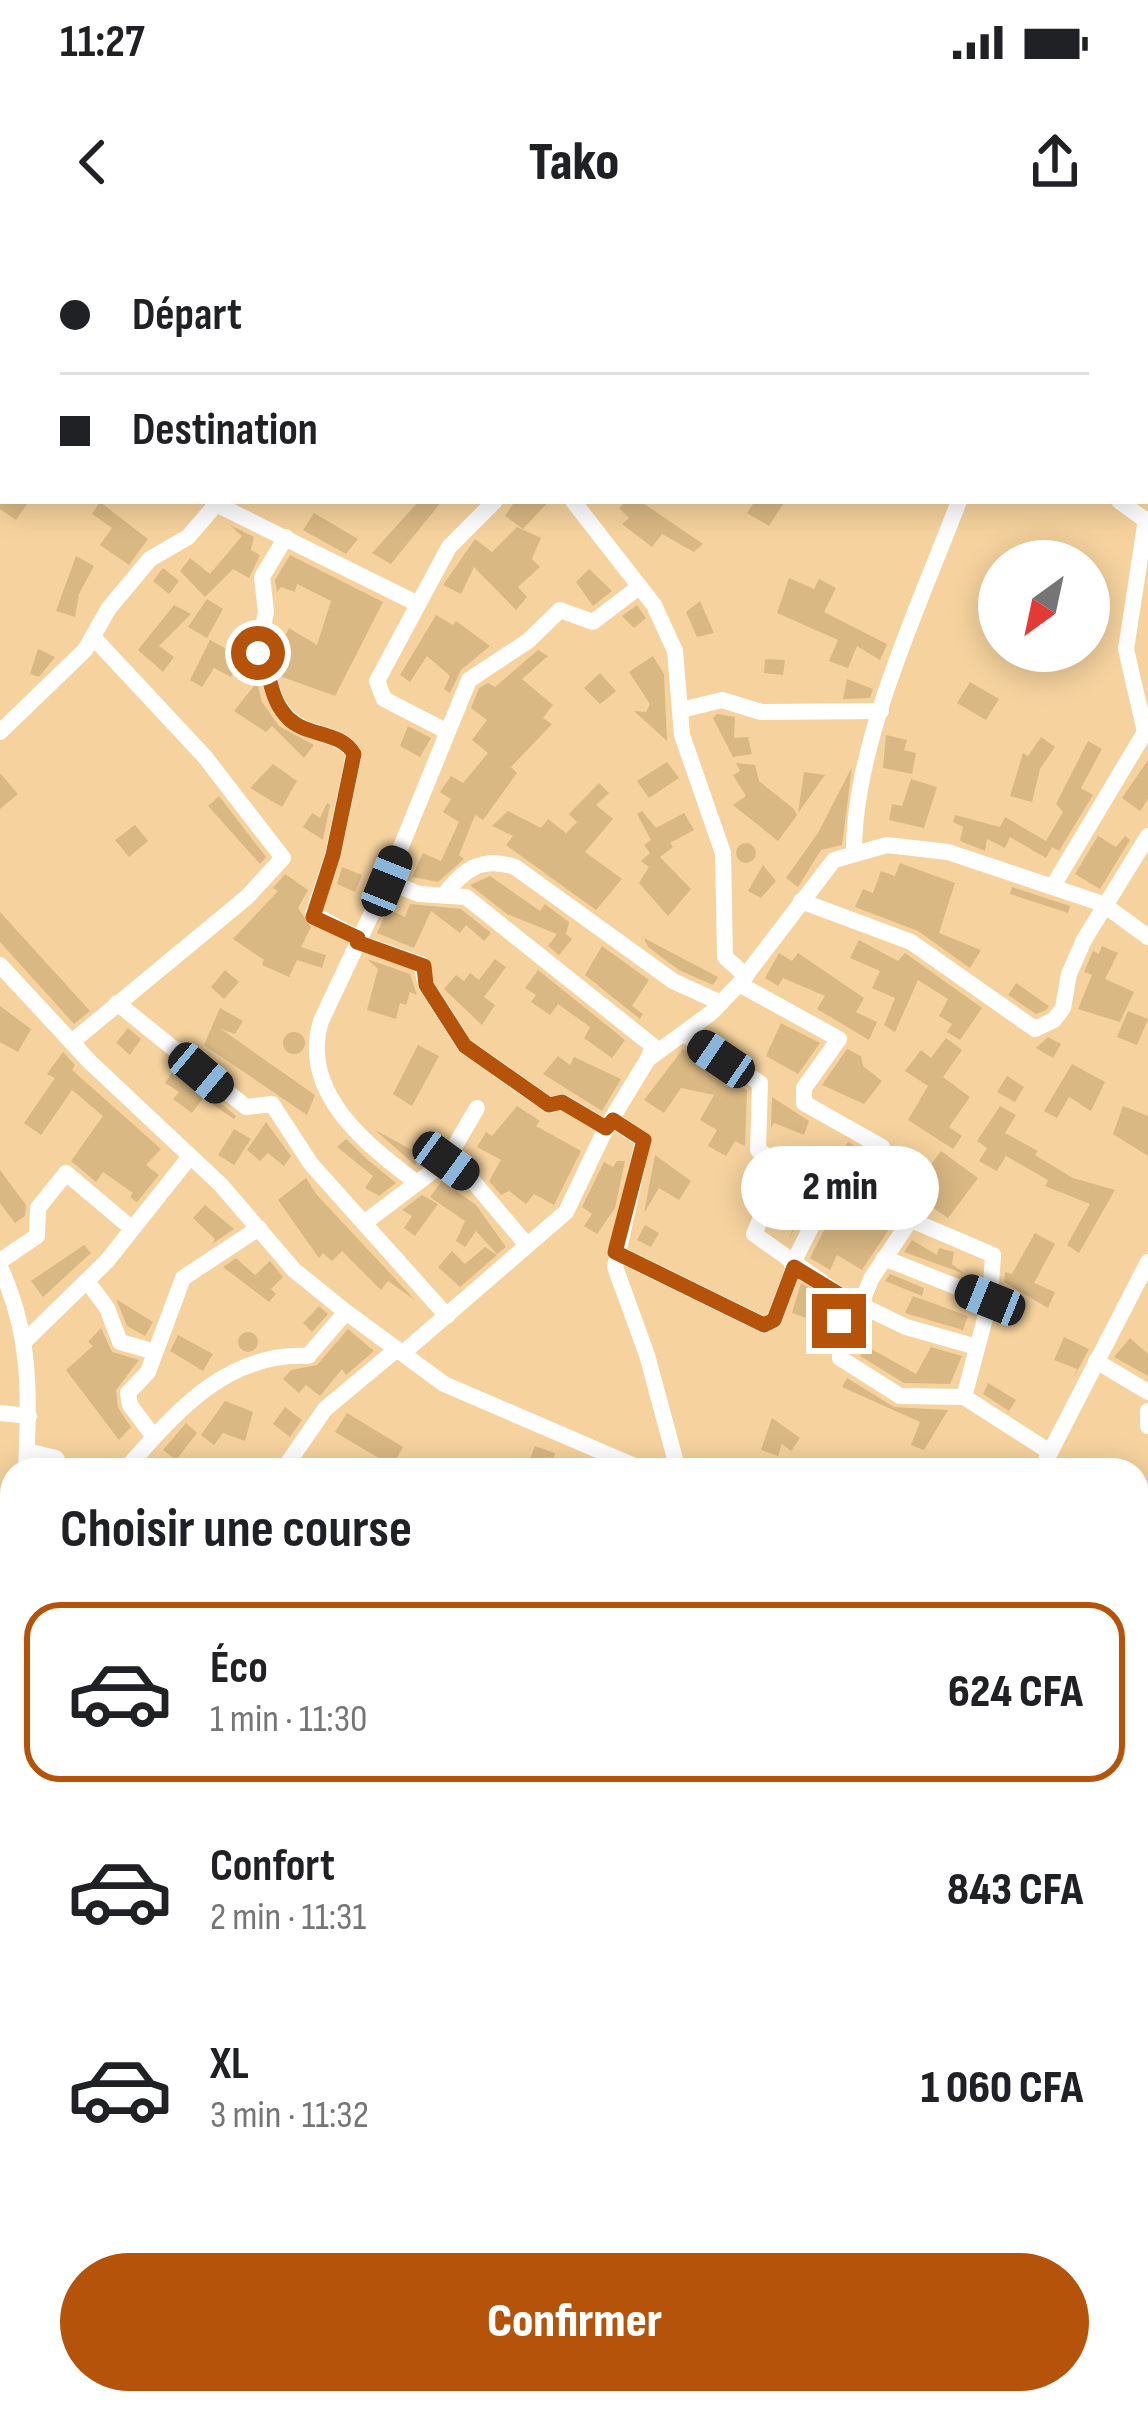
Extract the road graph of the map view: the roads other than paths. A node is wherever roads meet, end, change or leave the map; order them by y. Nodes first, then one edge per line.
1 (216, 504) edge
2 (219, 504) edge
3 (575, 504) edge
4 (957, 504) edge
5 (490, 505) edge
6 (1145, 514) edge
7 (286, 537) junction
8 (639, 587) junction
9 (416, 603) junction
10 (94, 638) junction
11 (681, 710) junction
12 (881, 711) junction
13 (446, 731) junction
14 (0, 732) edge
15 (1148, 836) edge
16 (854, 851) junction
17 (387, 881) junction
18 (1053, 886) junction
19 (444, 895) junction
20 (801, 901) junction
21 (1103, 904) junction
22 (1148, 937) edge
23 (357, 940) junction
24 (1, 967) edge
25 (743, 980) junction
26 (116, 1003) junction
27 (721, 1003) junction
28 (685, 1035) junction
29 (73, 1041) junction
30 (648, 1059) junction
31 (477, 1108) dead end
32 (609, 1124) junction
33 (188, 1159) junction
34 (446, 1161) junction
35 (417, 1184) junction
36 (830, 1192) dead end
37 (908, 1222) junction
38 (364, 1223) junction
39 (130, 1227) junction
40 (259, 1228) junction
41 (526, 1244) junction
42 (615, 1252) junction
43 (884, 1258) junction
44 (1148, 1262) edge
45 (0, 1264) edge
46 (793, 1266) junction
47 (86, 1281) junction
48 (840, 1295) junction
49 (990, 1300) junction
50 (861, 1304) junction
51 (346, 1312) junction
52 (447, 1316) junction
53 (26, 1340) junction
54 (977, 1347) junction
55 (152, 1351) junction
56 (400, 1351) junction
57 (1096, 1360) junction
58 (1148, 1392) edge
59 (964, 1397) junction
60 (1148, 1412) edge
61 (0, 1413) edge
62 (29, 1416) junction
63 (1148, 1426) edge
64 (154, 1437) junction
65 (27, 1450) junction
66 (1050, 1452) junction
67 (27, 1458) edge
68 (56, 1458) edge
69 (136, 1458) edge
70 (291, 1458) edge
71 (616, 1458) edge
72 (675, 1458) edge
73 (1047, 1458) edge

1 - 10 street
2 - 7 street
3 - 8 street
4 - 12 street
5 - 9 street
6 - 18 street
7 - 9 street
7 - 23 street
8 - 11 street
8 - 13 street
9 - 13 street
10 - 14 street
10 - 26 street
11 - 12 street
11 - 25 street
12 - 16 street
13 - 17 street
15 - 21 street
16 - 18 street
16 - 20 street
17 - 19 street
17 - 23 street
18 - 21 street
19 - 27 street
19 - 30 street
20 - 21 street
20 - 25 street
21 - 22 street
23 - 32 street
23 - 35 street
24 - 29 street
25 - 27 street
25 - 37 street
26 - 29 street
26 - 38 street
27 - 28 street
28 - 30 street
28 - 46 street
29 - 33 street
30 - 32 street
31 - 34 street
32 - 41 street
32 - 42 street
33 - 39 street
33 - 40 street
34 - 35 street
34 - 41 street
35 - 38 street
36 - 46 street
37 - 43 street
37 - 49 street
38 - 52 street
39 - 45 street
39 - 47 street
40 - 51 street
40 - 55 street
41 - 52 street
42 - 46 street
42 - 72 street
43 - 49 street
43 - 50 street
44 - 57 street
45 - 53 street
46 - 48 street
47 - 53 street
47 - 55 street
48 - 50 street
48 - 59 street
49 - 54 street
50 - 54 street
51 - 56 street
51 - 64 street
52 - 56 street
53 - 62 street
54 - 59 street
55 - 64 street
56 - 70 street
56 - 71 street
57 - 58 street
57 - 66 street
59 - 66 street
60 - 63 street
61 - 62 street
62 - 65 street
64 - 69 street
65 - 67 street
65 - 68 street
66 - 73 street

